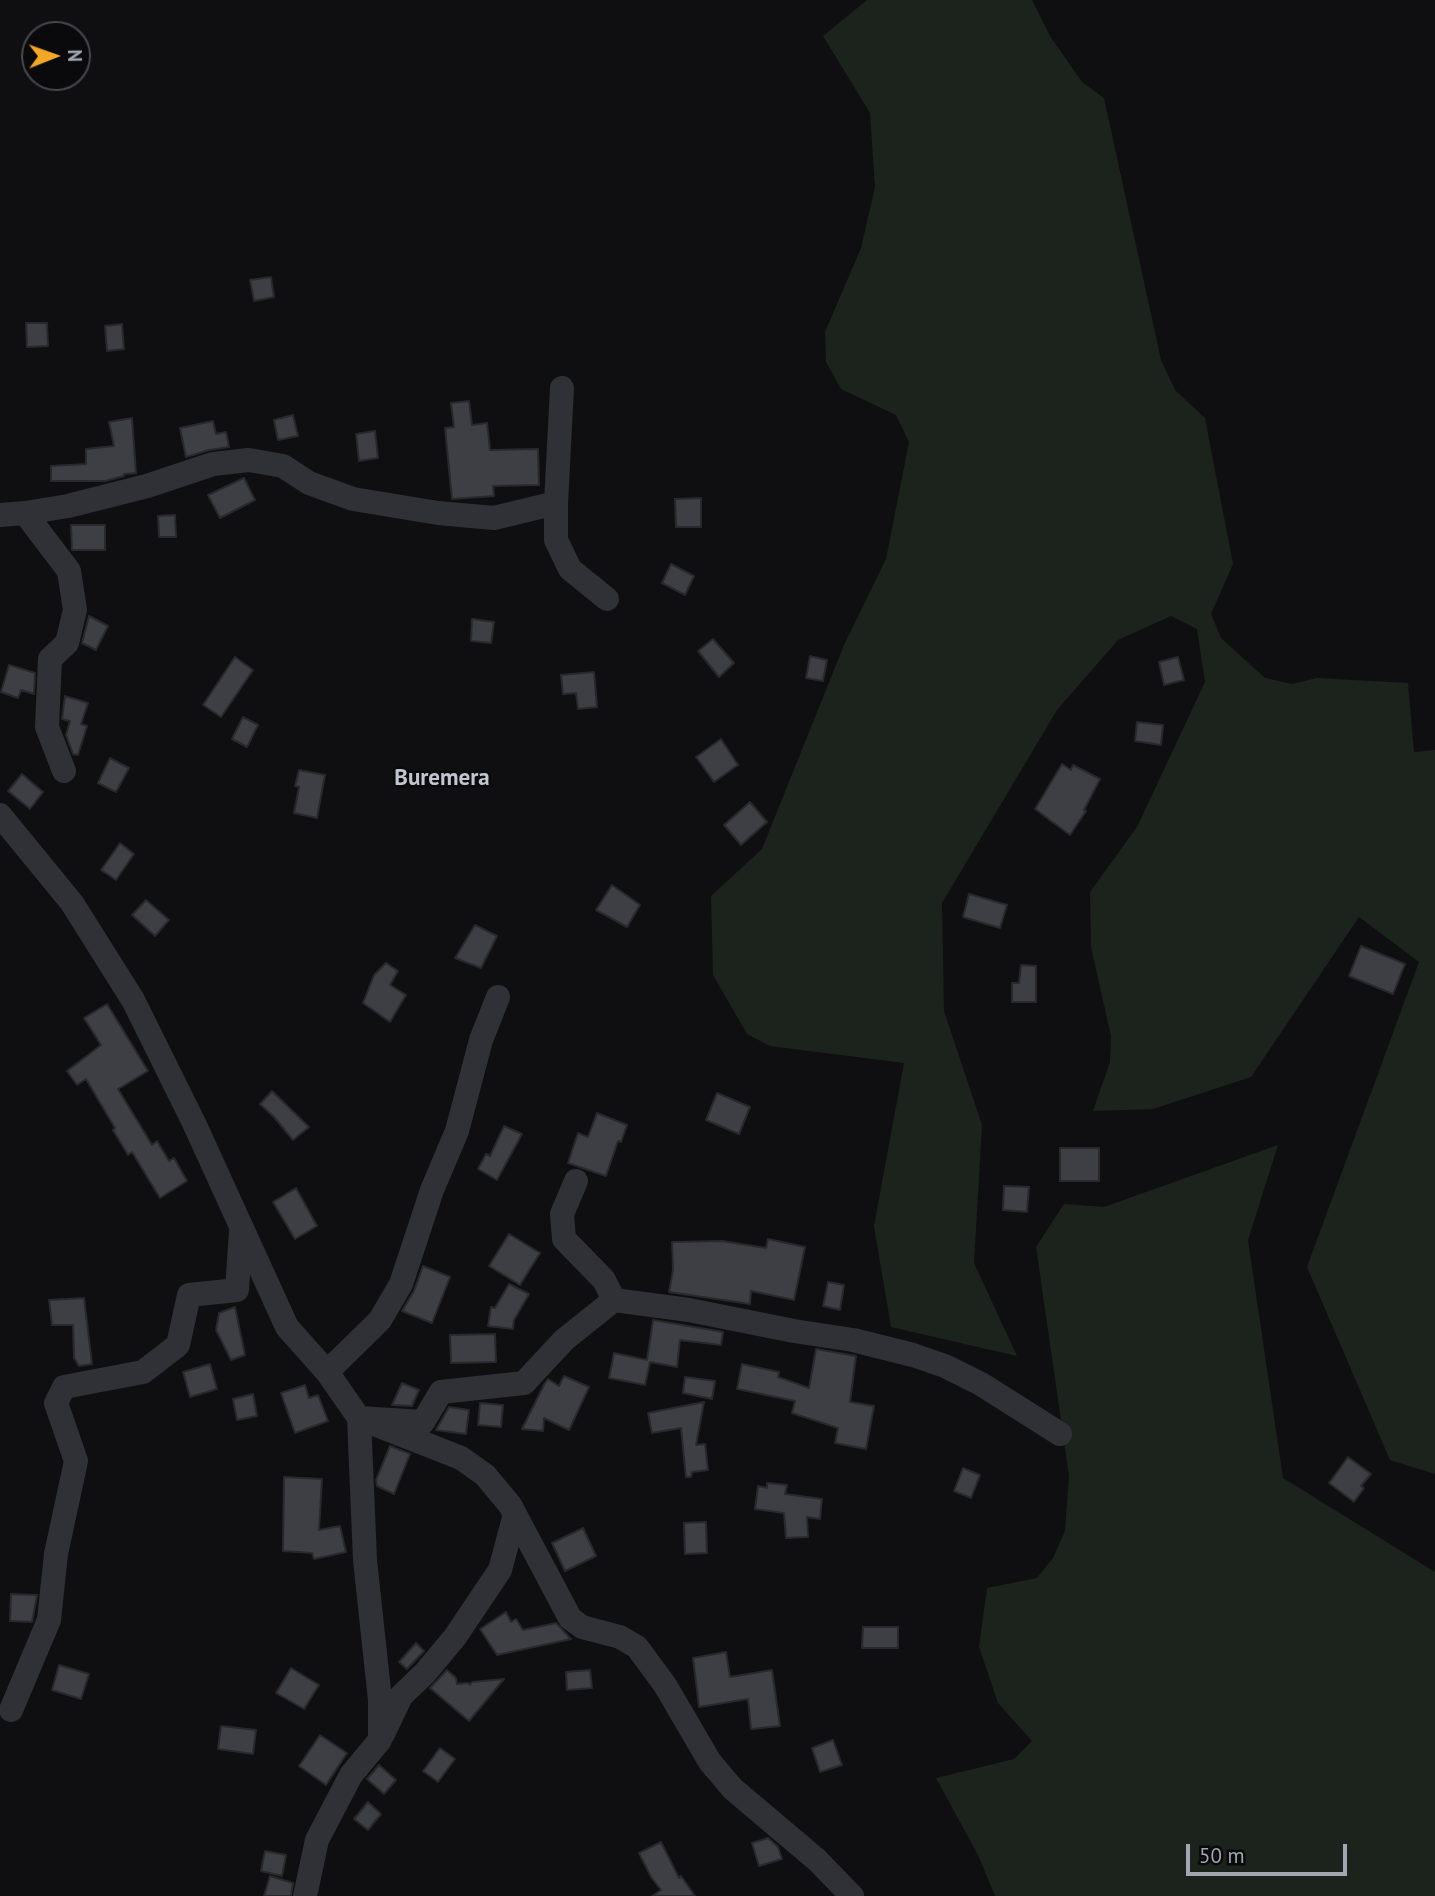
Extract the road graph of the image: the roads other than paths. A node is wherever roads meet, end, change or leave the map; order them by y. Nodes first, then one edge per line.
1 (562, 388) dead end
2 (556, 503) junction
3 (25, 513) junction
4 (0, 515) edge
5 (607, 599) dead end
6 (64, 771) dead end
7 (0, 815) edge
8 (498, 997) dead end
9 (576, 1181) dead end
10 (241, 1230) junction
11 (614, 1300) junction
12 (327, 1372) junction
13 (359, 1418) junction
14 (1060, 1434) dead end
15 (515, 1514) junction
16 (11, 1710) dead end
17 (380, 1741) junction
18 (305, 1896) edge
19 (852, 1896) edge

1 - 2 street
2 - 3 street
2 - 5 street
3 - 4 street
3 - 6 street
7 - 10 street
8 - 12 street
9 - 11 street
10 - 12 street
10 - 16 street
11 - 13 street
11 - 14 street
12 - 13 street
13 - 15 street
13 - 17 street
15 - 17 street
15 - 19 street
17 - 18 street

